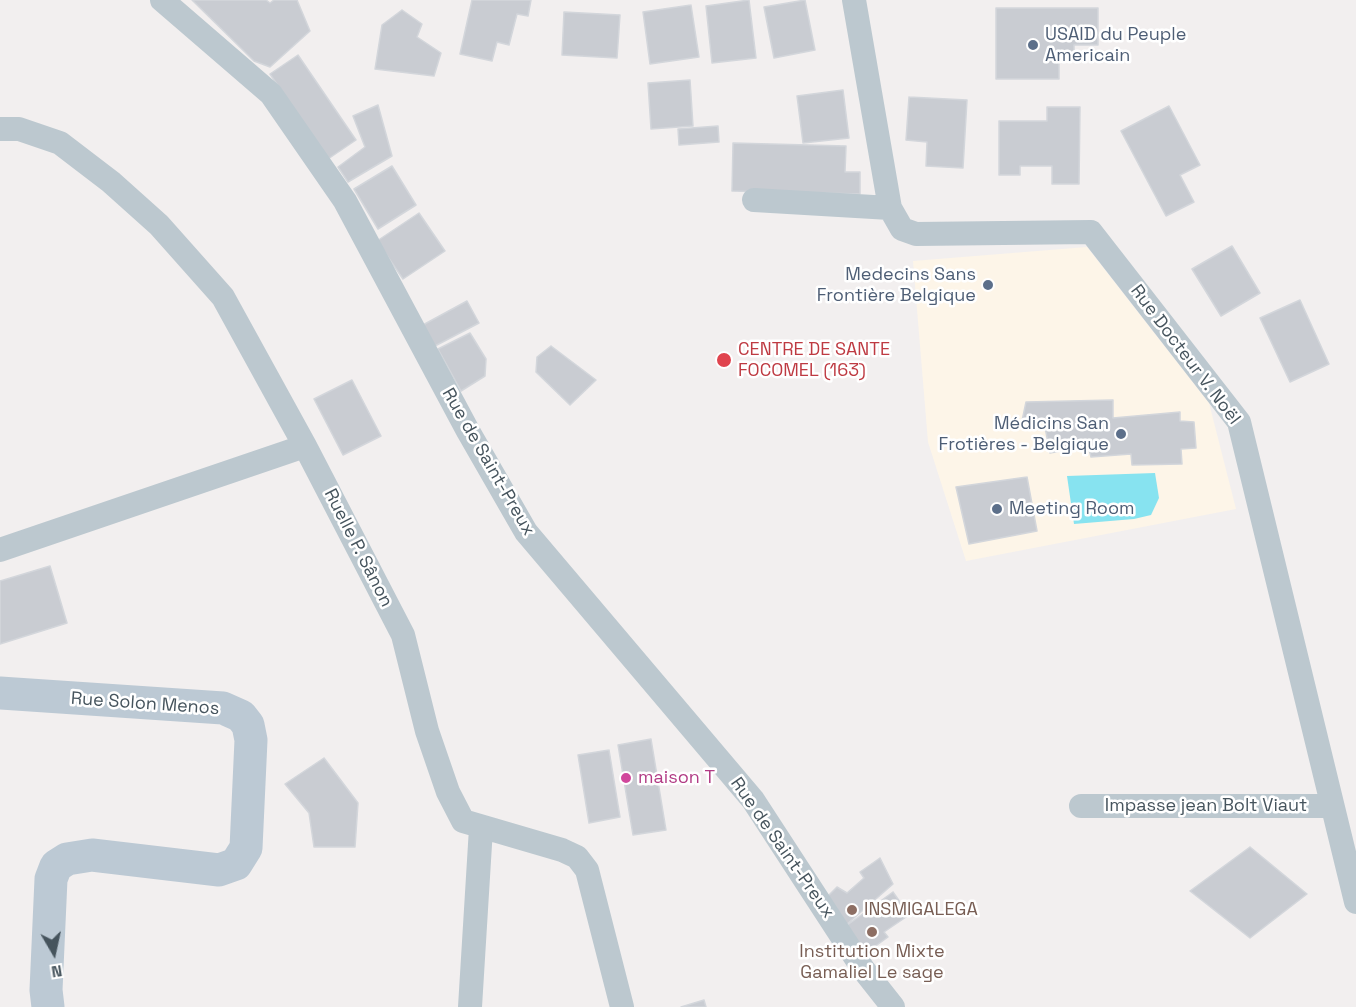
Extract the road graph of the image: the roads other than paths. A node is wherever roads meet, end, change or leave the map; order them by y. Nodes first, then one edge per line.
1 (162, 0) edge
2 (854, 0) edge
3 (0, 129) edge
4 (754, 200) dead end
5 (890, 208) junction
6 (305, 446) junction
7 (0, 550) edge
8 (0, 693) edge
9 (1081, 806) dead end
10 (1331, 806) junction
11 (481, 828) junction
12 (1356, 902) edge
13 (48, 1007) edge
14 (470, 1007) edge
15 (622, 1007) edge
16 (893, 1007) edge

1 - 16 street, Rue de Saint-Preux
2 - 5 street, Rue Docteur V. Noël
3 - 6 street, Ruelle P. Sânon
4 - 5 street
5 - 10 street, Rue Docteur V. Noël
6 - 7 street
6 - 11 street, Ruelle P. Sânon
8 - 13 street, Rue Solon Menos
9 - 10 street, Impasse jean Bolt Viaut
10 - 12 street, Rue Docteur V. Noël
11 - 14 street
11 - 15 street, Ruelle P. Sânon

